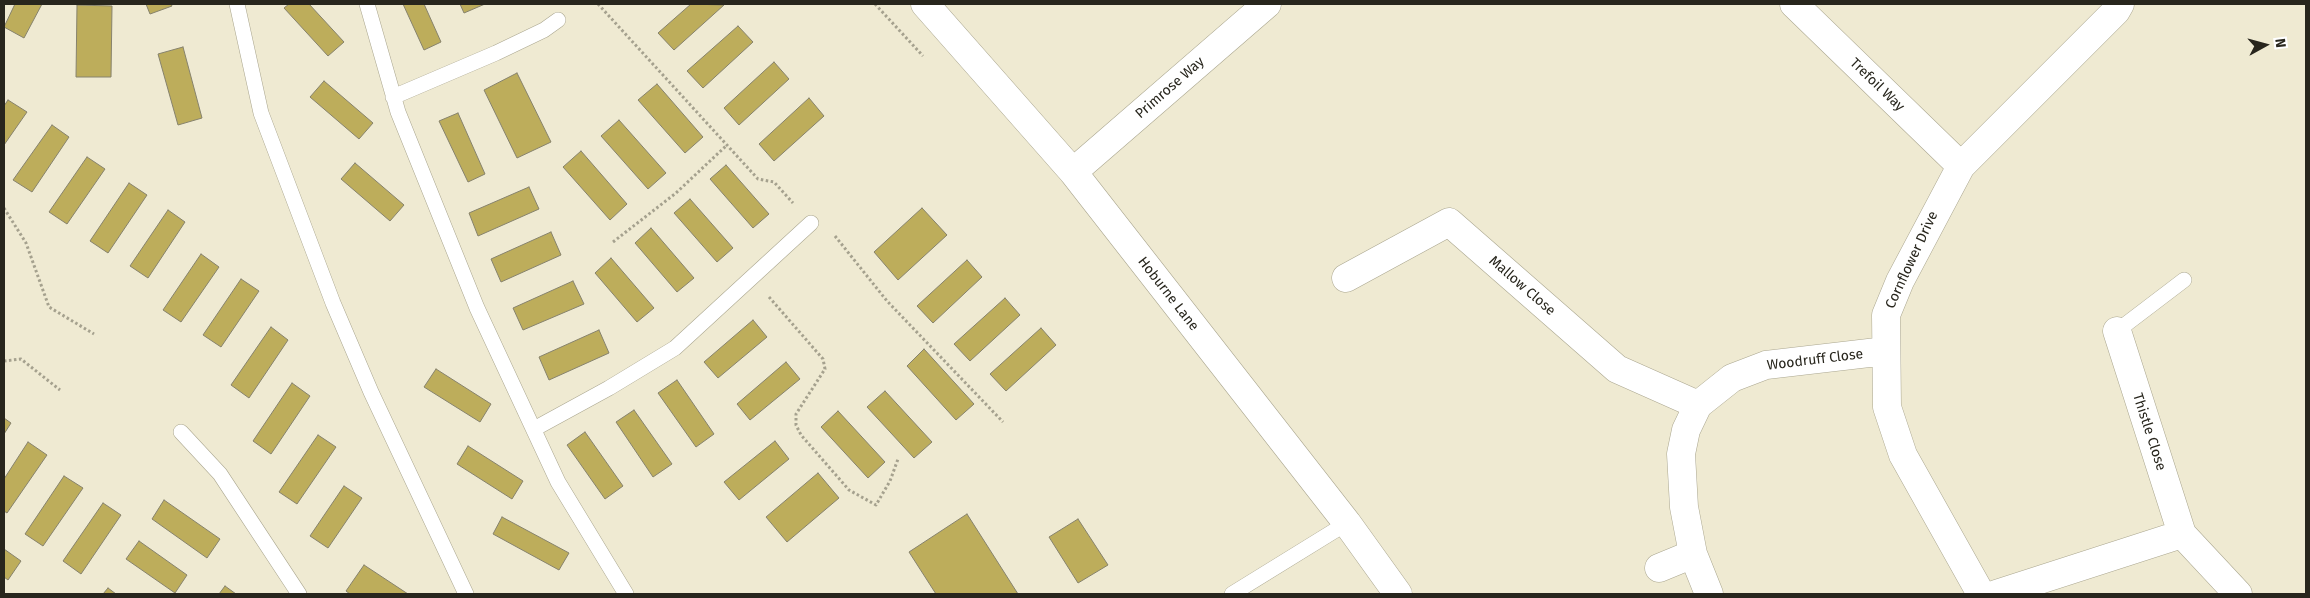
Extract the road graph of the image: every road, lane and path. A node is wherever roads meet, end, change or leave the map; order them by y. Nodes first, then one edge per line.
1 (237, 4) edge
2 (367, 4) edge
3 (598, 4) edge
4 (925, 4) edge
5 (1267, 4) edge
6 (1794, 4) edge
7 (2120, 4) edge
8 (558, 20) dead end
9 (394, 97) junction
10 (727, 145) junction
11 (1961, 166) junction
12 (1073, 172) junction
13 (4, 208) edge
14 (811, 223) joint
15 (829, 229) dead end
16 (613, 242) dead end
17 (752, 277) junction
18 (1346, 278) dead end
19 (2184, 280) dead end
20 (2117, 331) joint
21 (94, 334) dead end
22 (1886, 351) junction
23 (4, 361) edge
24 (60, 390) dead end
25 (1698, 405) junction
26 (1002, 422) dead end
27 (534, 429) junction
28 (181, 432) dead end
29 (898, 459) dead end
30 (1347, 523) junction
31 (2182, 534) junction
32 (1693, 554) junction
33 (1659, 568) dead end
34 (299, 594) edge
35 (466, 594) edge
36 (626, 594) edge
37 (1232, 594) edge
38 (1398, 594) edge
39 (1710, 594) edge
40 (1981, 594) edge
41 (1996, 594) edge
42 (2238, 594) edge

1 - 35 lane
2 - 9 lane
3 - 10 path
4 - 12 street, Hoburne Lane
5 - 12 street, Primrose Way
6 - 11 street, Trefoil Way
7 - 11 street, Cornflower Drive
8 - 9 lane
9 - 27 lane
10 - 14 path
10 - 16 path
11 - 22 street, Cornflower Drive
12 - 30 street, Hoburne Lane
13 - 21 path
14 - 17 lane
15 - 26 path
17 - 27 lane
17 - 29 path
18 - 25 street, Mallow Close
19 - 20 lane
20 - 31 street, Thistle Close
22 - 25 street, Woodruff Close
22 - 40 street, Cornflower Drive
23 - 24 path
25 - 32 street, Woodruff Close
27 - 36 lane
28 - 34 lane
30 - 37 lane
30 - 38 street, Hoburne Lane
31 - 41 street
31 - 42 street, Thistle Close
32 - 33 street
32 - 39 street, Woodruff Close

